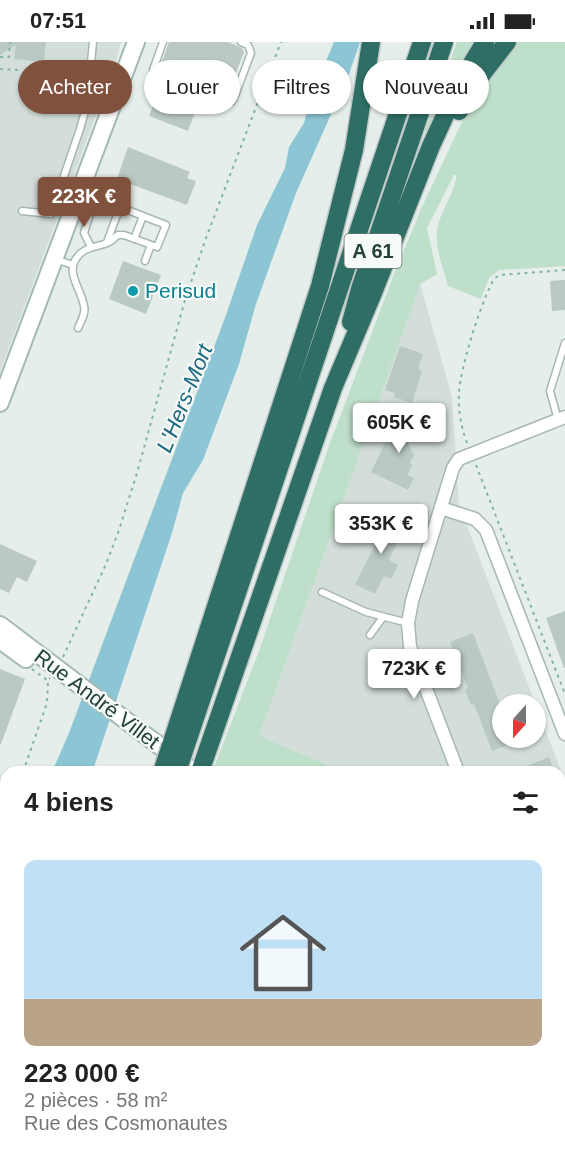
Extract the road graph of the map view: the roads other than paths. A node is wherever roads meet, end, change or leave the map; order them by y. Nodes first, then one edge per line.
1 (93, 42) edge
2 (136, 42) edge
3 (163, 42) edge
4 (241, 42) edge
5 (371, 42) edge
6 (422, 42) edge
7 (444, 42) edge
8 (485, 42) edge
9 (507, 42) edge
10 (93, 204) dead end
11 (22, 211) dead end
12 (407, 211) junction
13 (143, 216) junction
14 (134, 238) junction
15 (107, 243) junction
16 (151, 245) junction
17 (91, 247) junction
18 (54, 258) junction
19 (145, 261) dead end
20 (73, 265) junction
21 (78, 328) dead end
22 (565, 343) edge
23 (333, 388) junction
24 (0, 403) edge
25 (561, 418) edge
26 (441, 508) junction
27 (322, 592) dead end
28 (383, 618) junction
29 (408, 623) junction
30 (0, 625) edge
31 (0, 633) edge
32 (370, 635) dead end
33 (0, 640) edge
34 (57, 675) junction
35 (129, 729) junction
36 (565, 734) edge
37 (189, 764) edge
38 (170, 766) edge
39 (456, 766) edge

1 - 11 lane
2 - 18 main road
3 - 4 lane
5 - 37 highway
6 - 37 highway, A 61
7 - 23 highway, A 61
8 - 12 highway
9 - 12 highway
10 - 17 lane
12 - 23 highway
13 - 14 lane
13 - 15 lane
13 - 16 lane
14 - 15 lane
14 - 16 lane
15 - 17 lane
16 - 19 lane
17 - 20 lane
18 - 20 lane
18 - 24 main road
20 - 21 lane
22 - 25 lane
23 - 37 highway, A 61
25 - 26 street
26 - 29 street
26 - 36 street
27 - 28 lane
28 - 29 lane
28 - 32 lane
29 - 39 street
30 - 34 main road, Rue André Villet
31 - 34 lane, Rue André Villet
33 - 34 main road, Rue André Villet
34 - 35 main road, Rue André Villet
35 - 37 main road, Rue André Villet
35 - 38 main road, Rue André Villet

